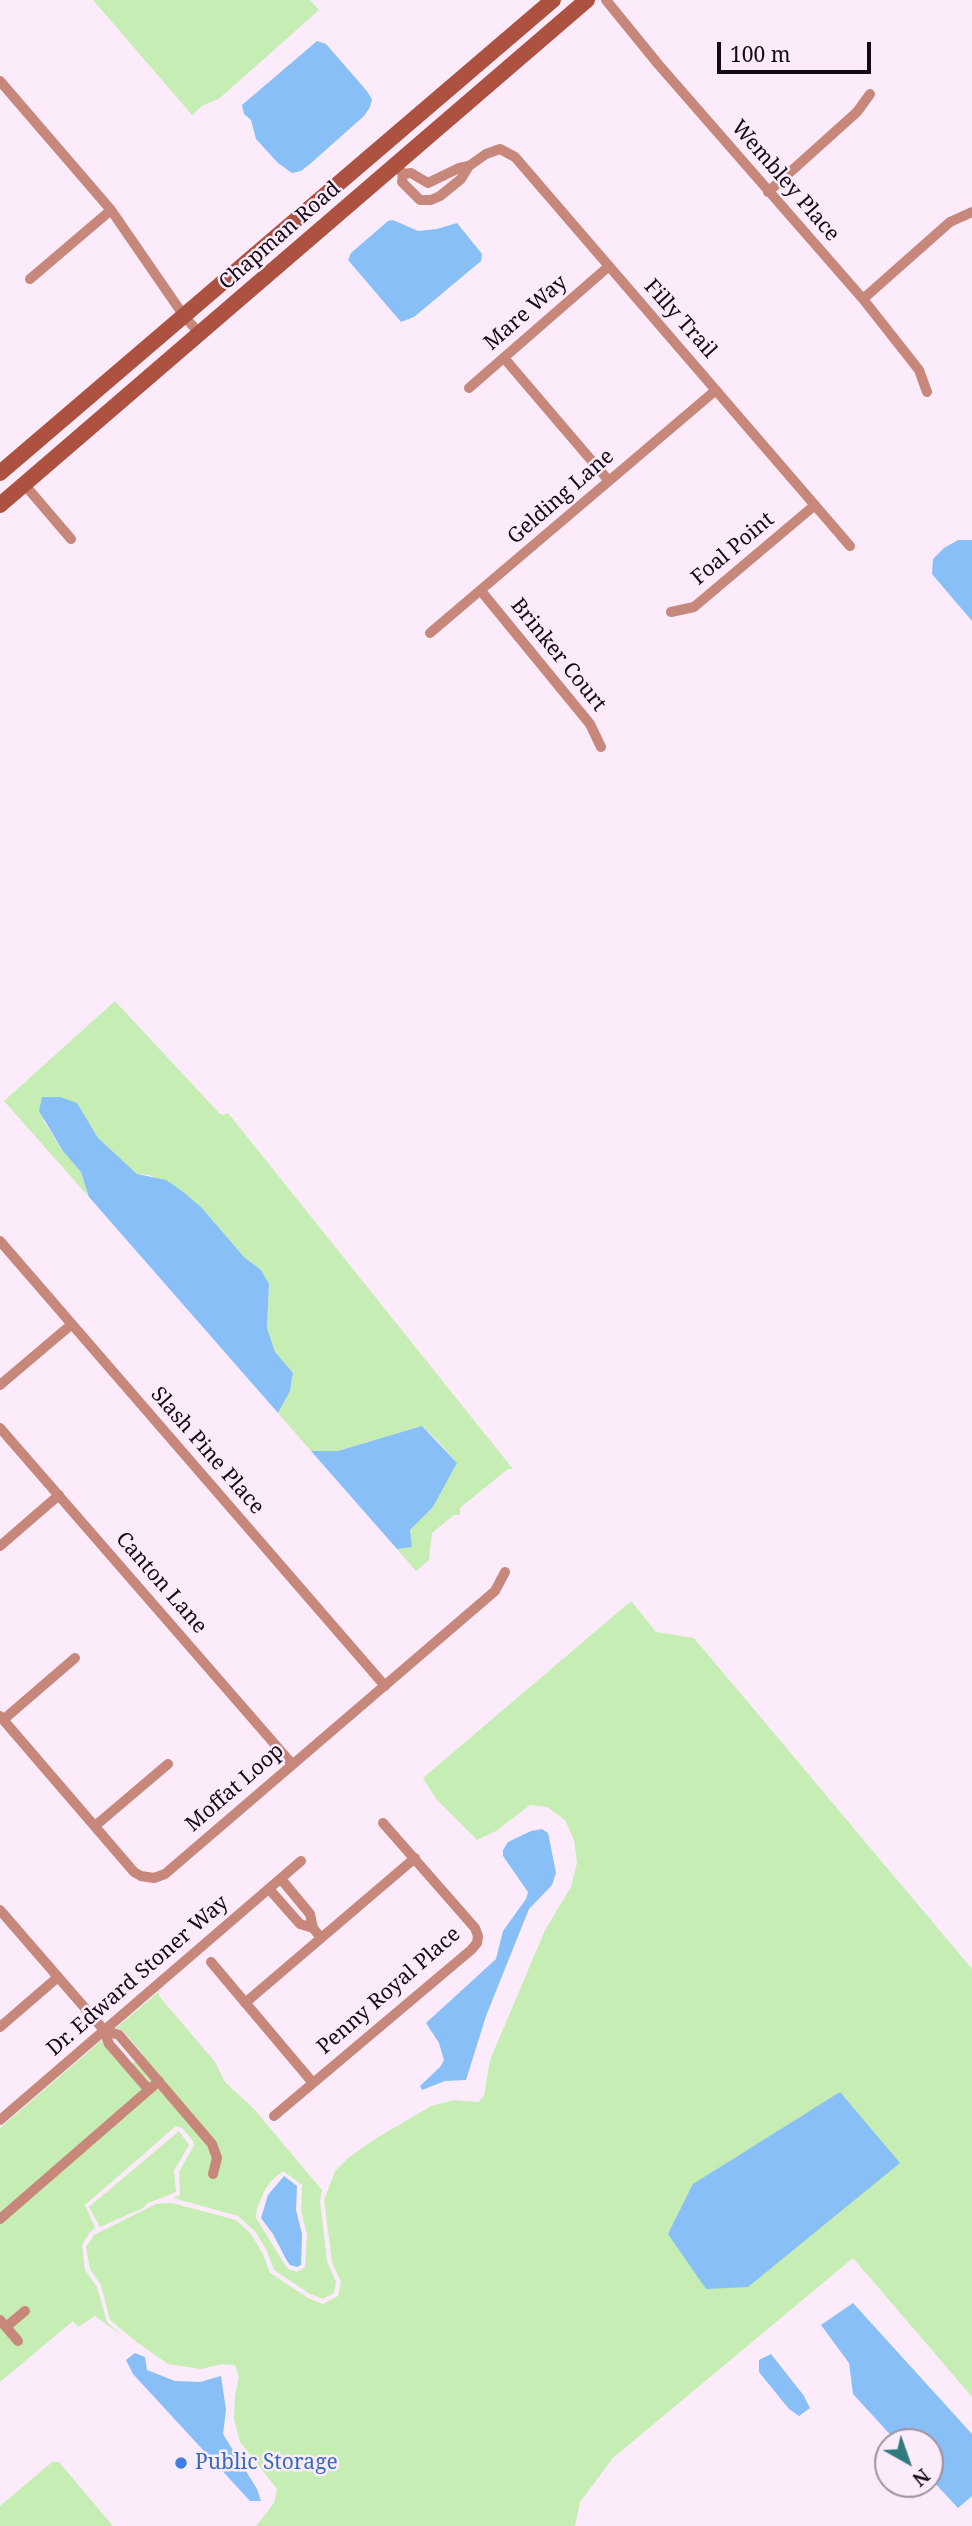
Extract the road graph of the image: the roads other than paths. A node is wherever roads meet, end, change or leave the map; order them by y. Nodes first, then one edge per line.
1 (553, 0) edge
2 (587, 0) edge
3 (606, 0) edge
4 (0, 81) edge
5 (870, 94) dead end
6 (469, 166) junction
7 (399, 169) junction
8 (428, 183) junction
9 (768, 192) junction
10 (420, 200) junction
11 (111, 210) junction
12 (972, 212) edge
13 (608, 267) junction
14 (30, 279) dead end
15 (863, 299) junction
16 (184, 316) junction
17 (200, 334) junction
18 (504, 358) junction
19 (469, 388) dead end
20 (716, 390) junction
21 (927, 393) dead end
22 (0, 473) edge
23 (609, 481) junction
24 (24, 484) junction
25 (0, 505) edge
26 (815, 505) junction
27 (71, 539) dead end
28 (850, 546) dead end
29 (481, 591) junction
30 (671, 612) dead end
31 (430, 633) dead end
32 (601, 747) dead end
33 (0, 1241) edge
34 (72, 1324) junction
35 (0, 1385) edge
36 (0, 1428) edge
37 (59, 1495) junction
38 (0, 1546) edge
39 (505, 1573) dead end
40 (75, 1658) dead end
41 (385, 1686) junction
42 (2, 1718) edge
43 (167, 1764) dead end
44 (292, 1764) junction
45 (383, 1823) dead end
46 (94, 1826) junction
47 (415, 1858) junction
48 (302, 1861) dead end
49 (281, 1879) junction
50 (269, 1889) junction
51 (298, 1900) junction
52 (287, 1909) junction
53 (0, 1910) edge
54 (307, 1910) junction
55 (296, 1920) junction
56 (313, 1928) junction
57 (321, 1938) junction
58 (211, 1962) dead end
59 (58, 1977) junction
60 (245, 2003) junction
61 (0, 2027) edge
62 (104, 2030) junction
63 (135, 2053) junction
64 (125, 2062) junction
65 (159, 2081) junction
66 (313, 2083) junction
67 (149, 2090) junction
68 (274, 2116) dead end
69 (0, 2120) edge
70 (213, 2174) dead end
71 (0, 2219) edge
72 (25, 2311) dead end
73 (3, 2323) edge
74 (18, 2341) dead end

1 - 16 street, Chapman Road
2 - 7 street, Chapman Road
3 - 9 street, Wembley Place
4 - 11 street
5 - 9 street
6 - 8 street
6 - 10 street
6 - 13 street, Filly Trail
7 - 8 street
7 - 10 street
7 - 17 street, Chapman Road
8 - 10 street
9 - 15 street, Wembley Place
11 - 14 street
11 - 16 street
12 - 15 street
13 - 18 street, Mare Way
13 - 20 street, Filly Trail
15 - 21 street, Wembley Place
16 - 17 street
16 - 22 street, Chapman Road
17 - 24 street, Chapman Road
18 - 19 street, Mare Way
18 - 23 street
20 - 23 street, Gelding Lane
20 - 26 street, Filly Trail
23 - 29 street, Gelding Lane
24 - 25 street, Chapman Road
24 - 27 street
26 - 28 street, Filly Trail
26 - 30 street, Foal Point
29 - 31 street, Gelding Lane
29 - 32 street, Brinker Court
33 - 34 street, Slash Pine Place
34 - 35 street
34 - 41 street, Slash Pine Place
36 - 37 street, Canton Lane
37 - 38 street
37 - 44 street, Canton Lane
39 - 41 street, Moffat Loop
40 - 42 street
41 - 44 street, Moffat Loop
42 - 46 street, Moffat Loop
43 - 46 street
44 - 46 street, Moffat Loop
45 - 47 street, Penny Royal Place
47 - 57 street
47 - 66 street, Penny Royal Place
48 - 49 street, Dr. Edward Stoner Way
49 - 50 street, Dr. Edward Stoner Way
49 - 51 street
50 - 52 street
50 - 62 street, Dr. Edward Stoner Way
51 - 52 street
51 - 54 street
52 - 55 street
53 - 59 street
54 - 55 street
54 - 56 street
55 - 56 street
56 - 57 street
57 - 60 street
58 - 60 street
59 - 61 street
59 - 62 street
60 - 66 street
62 - 63 street
62 - 64 street
62 - 69 street, Dr. Edward Stoner Way
63 - 64 street
63 - 65 street
64 - 67 street
65 - 67 street
65 - 70 street
66 - 68 street, Penny Royal Place
67 - 71 street
72 - 73 street
73 - 74 street

